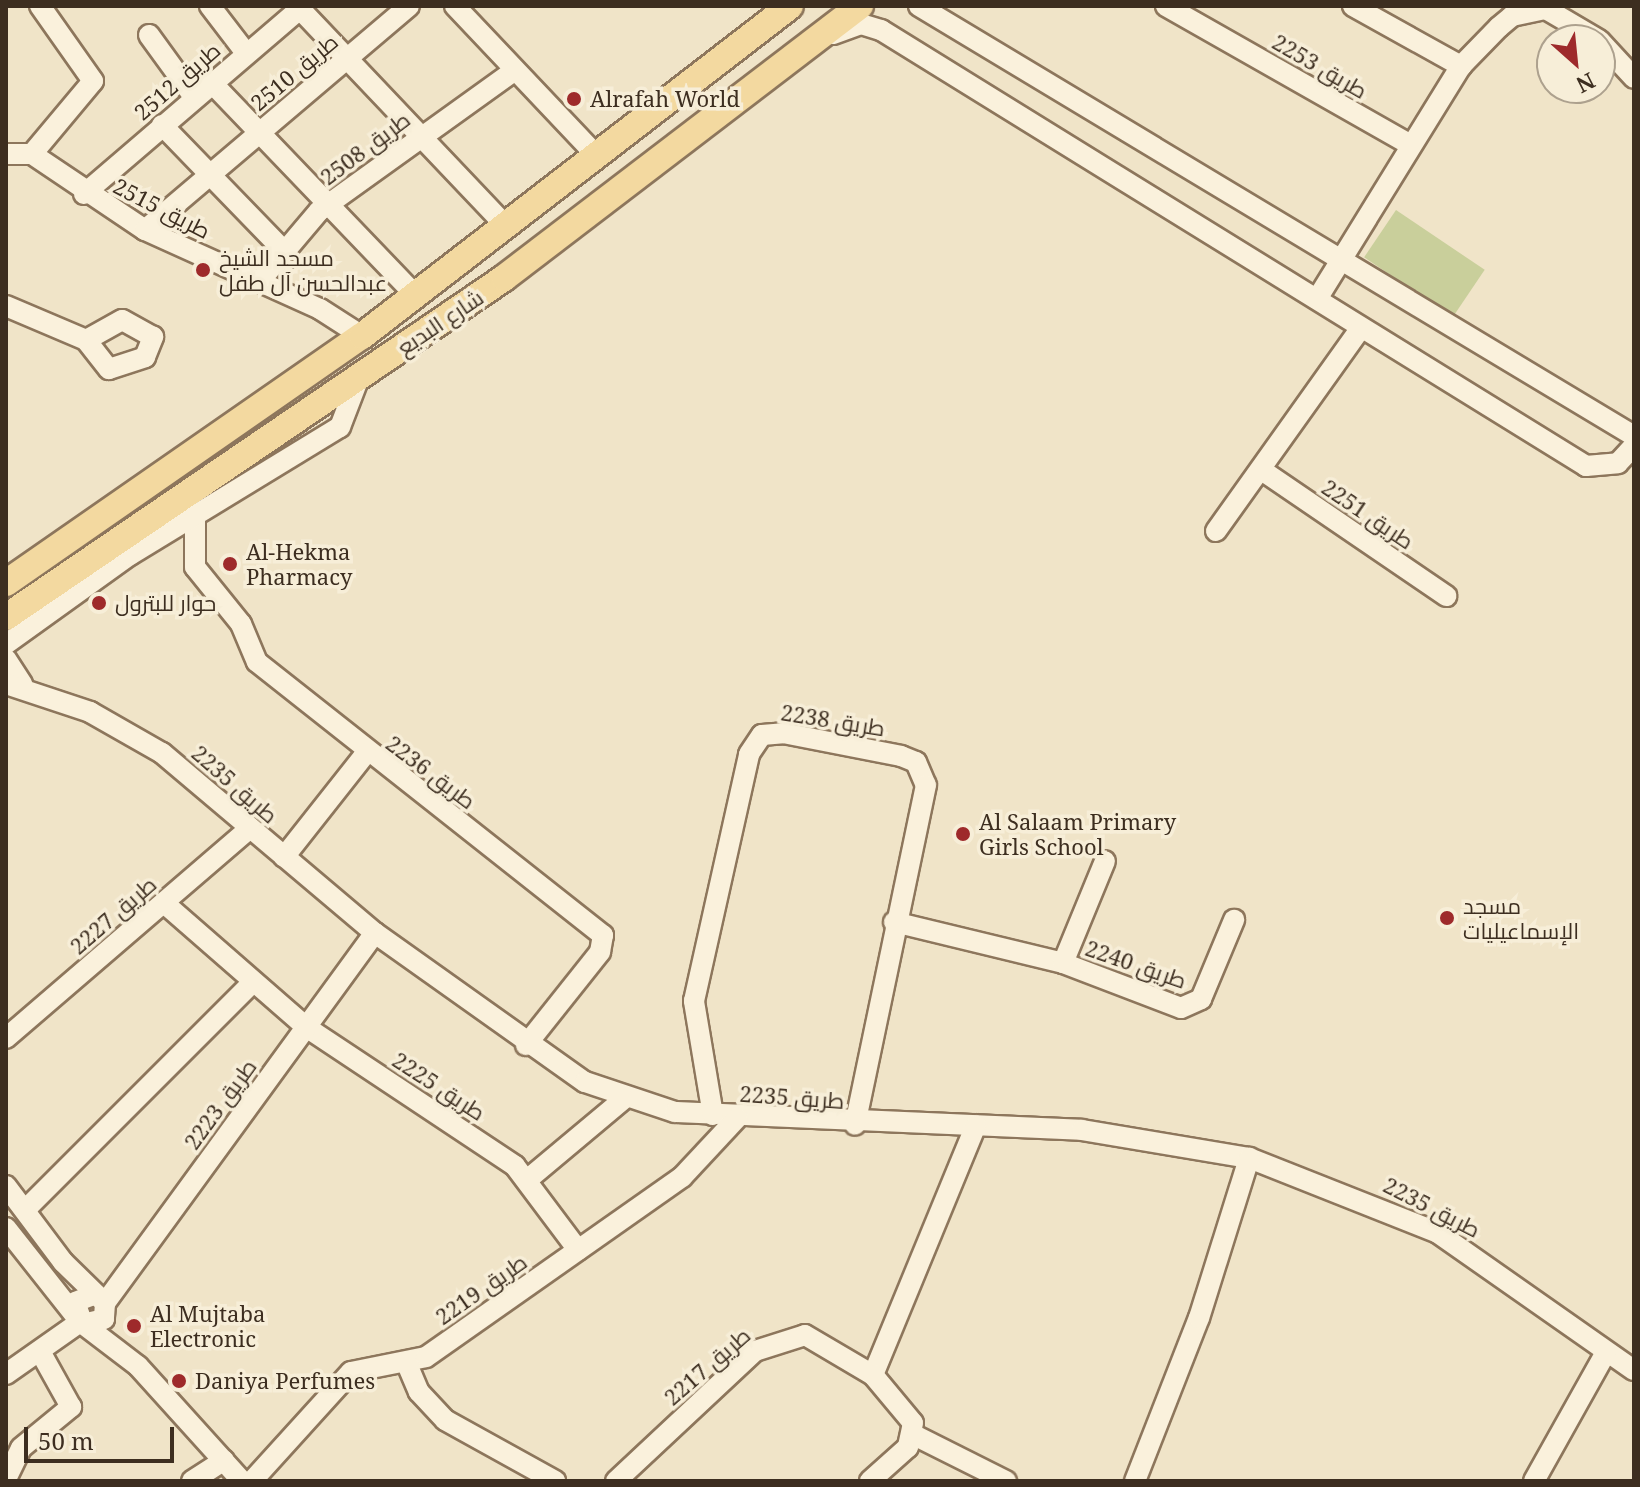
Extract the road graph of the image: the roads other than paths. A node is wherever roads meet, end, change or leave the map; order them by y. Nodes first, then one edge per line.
1 (40, 6) edge
2 (210, 6) edge
3 (409, 6) edge
4 (455, 6) edge
5 (790, 6) edge
6 (860, 6) edge
7 (919, 6) edge
8 (1166, 6) edge
9 (1353, 6) edge
10 (302, 7) edge
11 (1546, 8) edge
12 (1572, 24) edge
13 (149, 35) dead end
14 (246, 53) junction
15 (1616, 59) edge
16 (345, 60) junction
17 (784, 65) junction
18 (1461, 66) junction
19 (515, 70) junction
20 (1634, 78) edge
21 (211, 82) junction
22 (194, 97) junction
23 (162, 125) junction
24 (258, 133) junction
25 (418, 135) junction
26 (1409, 144) junction
27 (6, 154) edge
28 (32, 154) junction
29 (595, 154) junction
30 (210, 175) junction
31 (84, 194) junction
32 (328, 206) junction
33 (505, 225) junction
34 (145, 230) junction
35 (283, 250) junction
36 (1343, 257) junction
37 (259, 282) junction
38 (416, 296) junction
39 (1317, 299) junction
40 (6, 306) edge
41 (1360, 329) junction
42 (362, 336) junction
43 (86, 340) dead end
44 (360, 375) junction
45 (1634, 436) edge
46 (1634, 446) edge
47 (1263, 471) junction
48 (199, 486) junction
49 (195, 515) junction
50 (1216, 531) dead end
51 (6, 583) edge
52 (1446, 596) dead end
53 (6, 617) edge
54 (6, 644) edge
55 (6, 659) edge
56 (14, 684) edge
57 (366, 753) junction
58 (250, 828) junction
59 (284, 857) junction
60 (1105, 861) dead end
61 (164, 903) junction
62 (1234, 920) dead end
63 (894, 922) junction
64 (375, 933) junction
65 (1063, 963) junction
66 (252, 983) junction
67 (306, 1027) junction
68 (6, 1038) edge
69 (526, 1045) junction
70 (624, 1099) junction
71 (713, 1115) junction
72 (737, 1118) junction
73 (855, 1125) junction
74 (976, 1125) junction
75 (1249, 1158) junction
76 (527, 1180) junction
77 (6, 1186) edge
78 (25, 1210) junction
79 (8, 1235) edge
80 (578, 1250) junction
81 (103, 1302) junction
82 (79, 1320) junction
83 (1606, 1352) junction
84 (42, 1355) junction
85 (407, 1364) junction
86 (138, 1366) junction
87 (1634, 1370) edge
88 (6, 1374) edge
89 (873, 1375) junction
90 (913, 1429) junction
91 (224, 1460) junction
92 (8, 1465) edge
93 (192, 1481) edge
94 (242, 1481) edge
95 (252, 1481) edge
96 (555, 1481) edge
97 (616, 1481) edge
98 (870, 1481) edge
99 (1006, 1481) edge
100 (1135, 1481) edge
101 (1534, 1481) edge

1 - 28 street
2 - 14 street
3 - 16 street, طريق 2510
4 - 19 street
5 - 29 main road, شارع البديع
6 - 17 main road, شارع البديع
7 - 36 street
8 - 26 street, طريق 2253
9 - 18 street
10 - 14 street, طريق 2512
10 - 16 street
11 - 12 street
11 - 18 street
13 - 22 street
14 - 21 street, طريق 2512
15 - 20 street
16 - 24 street, طريق 2510
16 - 25 street
17 - 39 street
17 - 44 main road, شارع البديع
18 - 26 street
19 - 25 street, طريق 2508
19 - 29 street
21 - 22 street, طريق 2512
21 - 24 street
22 - 23 street, طريق 2512
23 - 30 street
23 - 31 street, طريق 2512
24 - 30 street, طريق 2510
24 - 32 street
25 - 32 street, طريق 2508
25 - 33 street
26 - 36 street
27 - 28 street
28 - 31 street, طريق 2515
29 - 33 main road, شارع البديع
30 - 34 street, طريق 2510
30 - 35 street
31 - 34 street, طريق 2515
32 - 35 street, طريق 2508
32 - 38 street
33 - 38 main road, شارع البديع
34 - 37 street, طريق 2515
35 - 37 street, طريق 2508
36 - 39 street
36 - 45 street
37 - 42 street, طريق 2515
38 - 42 main road, شارع البديع
39 - 41 street
40 - 43 street
41 - 46 street
41 - 47 street
42 - 51 main road, شارع البديع
44 - 48 main road, شارع البديع
44 - 49 street
47 - 50 street
47 - 52 street, طريق 2251
48 - 49 main road
48 - 53 main road, شارع البديع
49 - 54 street
49 - 57 street, طريق 2236
55 - 56 street, طريق 2235
56 - 58 street, طريق 2235
57 - 59 street
57 - 69 street, طريق 2236
58 - 59 street, طريق 2235
58 - 61 street, طريق 2227
59 - 64 street, طريق 2235
60 - 65 street, طريق 2240
61 - 66 street, طريق 2225
61 - 68 street, طريق 2227
62 - 65 street, طريق 2240
63 - 65 street, طريق 2240
63 - 71 street, طريق 2238
63 - 73 street, طريق 2238
64 - 67 street, طريق 2223
64 - 69 street, طريق 2235
66 - 67 street, طريق 2225
66 - 78 street
67 - 76 street, طريق 2225
67 - 81 street, طريق 2223
69 - 70 street, طريق 2235
70 - 71 street, طريق 2235
70 - 76 street
71 - 72 street, طريق 2235
72 - 73 street, طريق 2235
72 - 80 street, طريق 2219
73 - 74 street, طريق 2235
74 - 75 street, طريق 2235
74 - 89 street
75 - 83 street, طريق 2235
75 - 100 street
76 - 80 street, طريق 2225
77 - 78 street
78 - 81 street
79 - 82 street
80 - 85 street, طريق 2219
81 - 82 street, طريق 2223
81 - 86 street
82 - 84 street
82 - 86 street
83 - 87 street, طريق 2235
83 - 101 street
84 - 88 street
84 - 92 street
85 - 95 street
85 - 96 street
86 - 91 street
89 - 90 street, طريق 2217
89 - 97 street, طريق 2217
90 - 98 street
90 - 99 street
91 - 93 street
91 - 94 street

